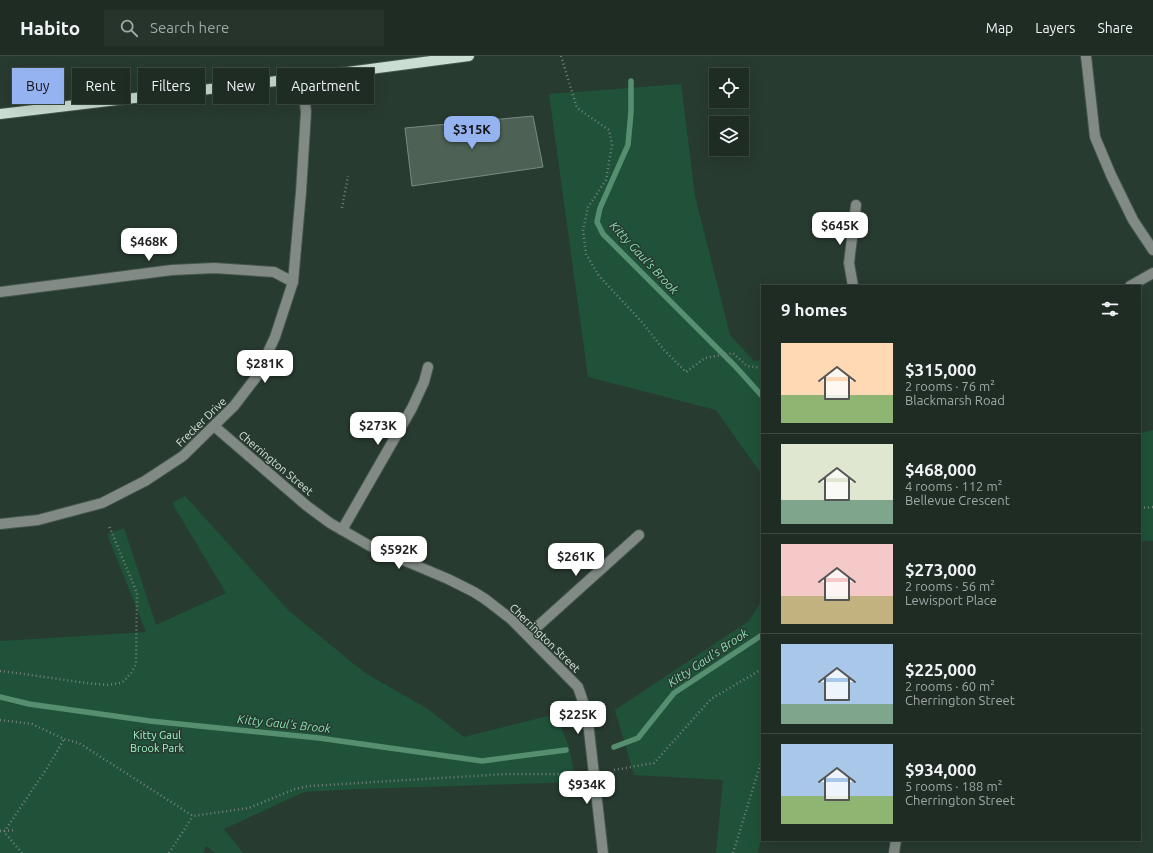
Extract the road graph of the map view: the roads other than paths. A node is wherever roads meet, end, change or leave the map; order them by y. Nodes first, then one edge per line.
1 (469, 56) edge
2 (1086, 56) edge
3 (374, 69) edge
4 (277, 81) edge
5 (305, 104) edge
6 (0, 114) edge
7 (856, 206) dead end
8 (1153, 250) edge
9 (1153, 273) edge
10 (293, 282) junction
11 (853, 285) edge
12 (1132, 285) edge
13 (0, 292) edge
14 (428, 367) dead end
15 (214, 426) junction
16 (0, 524) edge
17 (342, 530) junction
18 (639, 535) dead end
19 (528, 635) junction
20 (896, 841) edge
21 (603, 853) edge
22 (894, 853) edge

1 - 3 main road
2 - 8 street
4 - 6 main road
5 - 10 street, Frecker Drive
7 - 11 street
9 - 12 street
10 - 13 street
10 - 15 street, Frecker Drive
14 - 17 street
15 - 16 street, Frecker Drive
15 - 17 street, Cherrington Street
17 - 19 street, Cherrington Street
18 - 19 street
19 - 21 street, Cherrington Street
20 - 22 street

